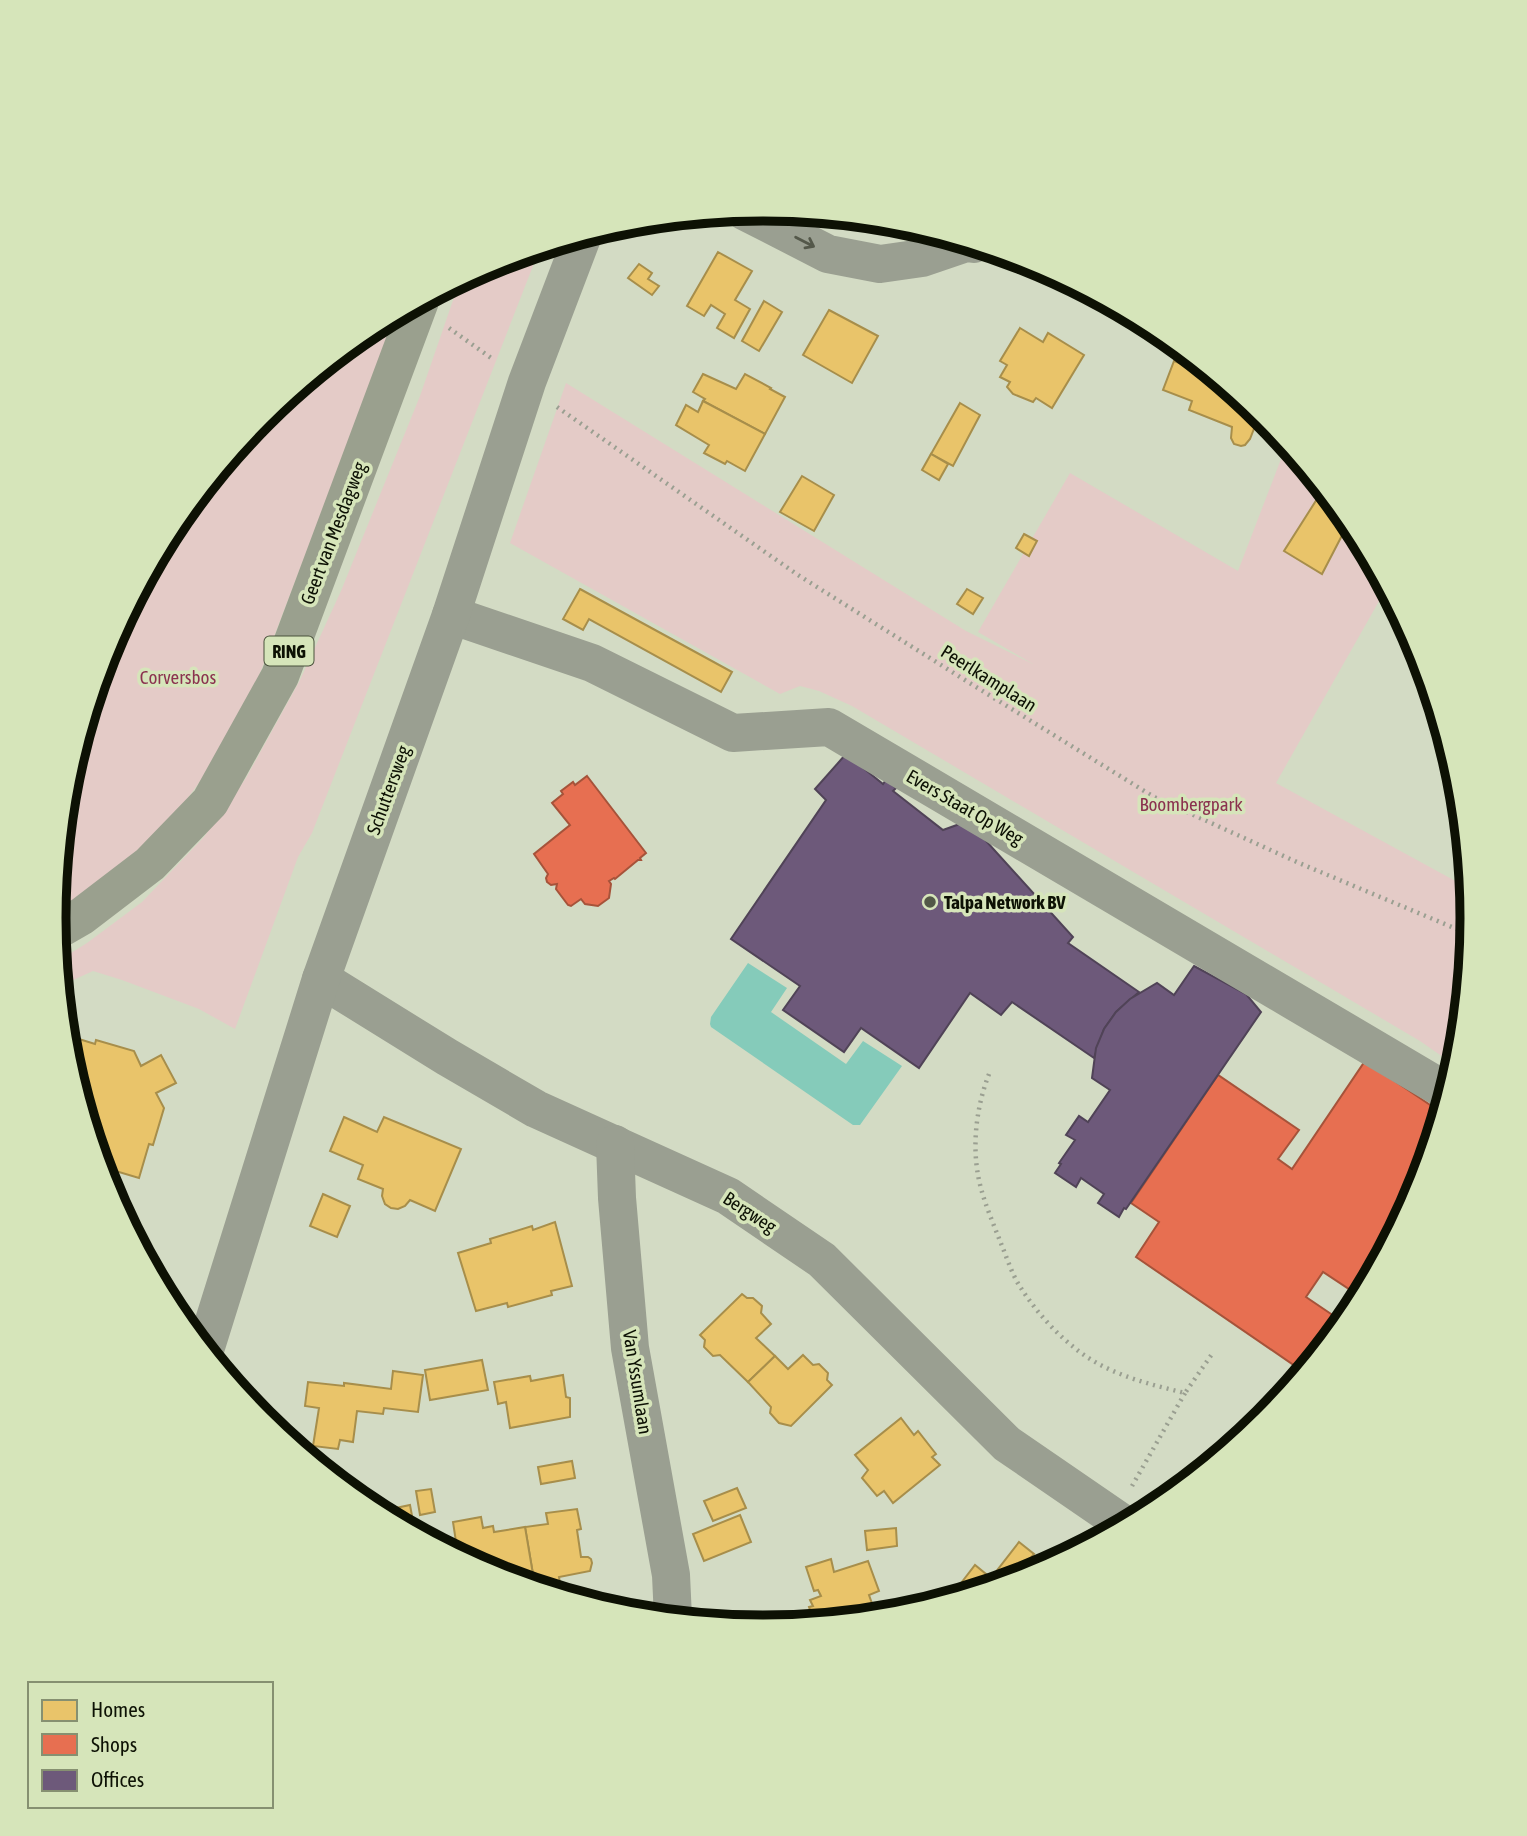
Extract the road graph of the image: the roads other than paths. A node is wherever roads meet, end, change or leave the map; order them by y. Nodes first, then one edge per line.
1 (764, 221) edge
2 (579, 246) edge
3 (954, 248) edge
4 (415, 314) edge
5 (451, 615) junction
6 (66, 925) edge
7 (321, 979) junction
8 (1440, 1087) edge
9 (615, 1144) junction
10 (209, 1339) edge
11 (1116, 1519) edge
12 (673, 1609) edge

1 -> 3 street
2 - 5 street, Schuttersweg
4 - 6 main road, Geert van Mesdagweg / RING
5 - 7 street, Schuttersweg
5 - 8 street, Evers Staat Op Weg
7 - 9 street, Bergweg
7 - 10 street, Schuttersweg
9 - 11 street, Bergweg
9 - 12 street, Van Yssumlaan

